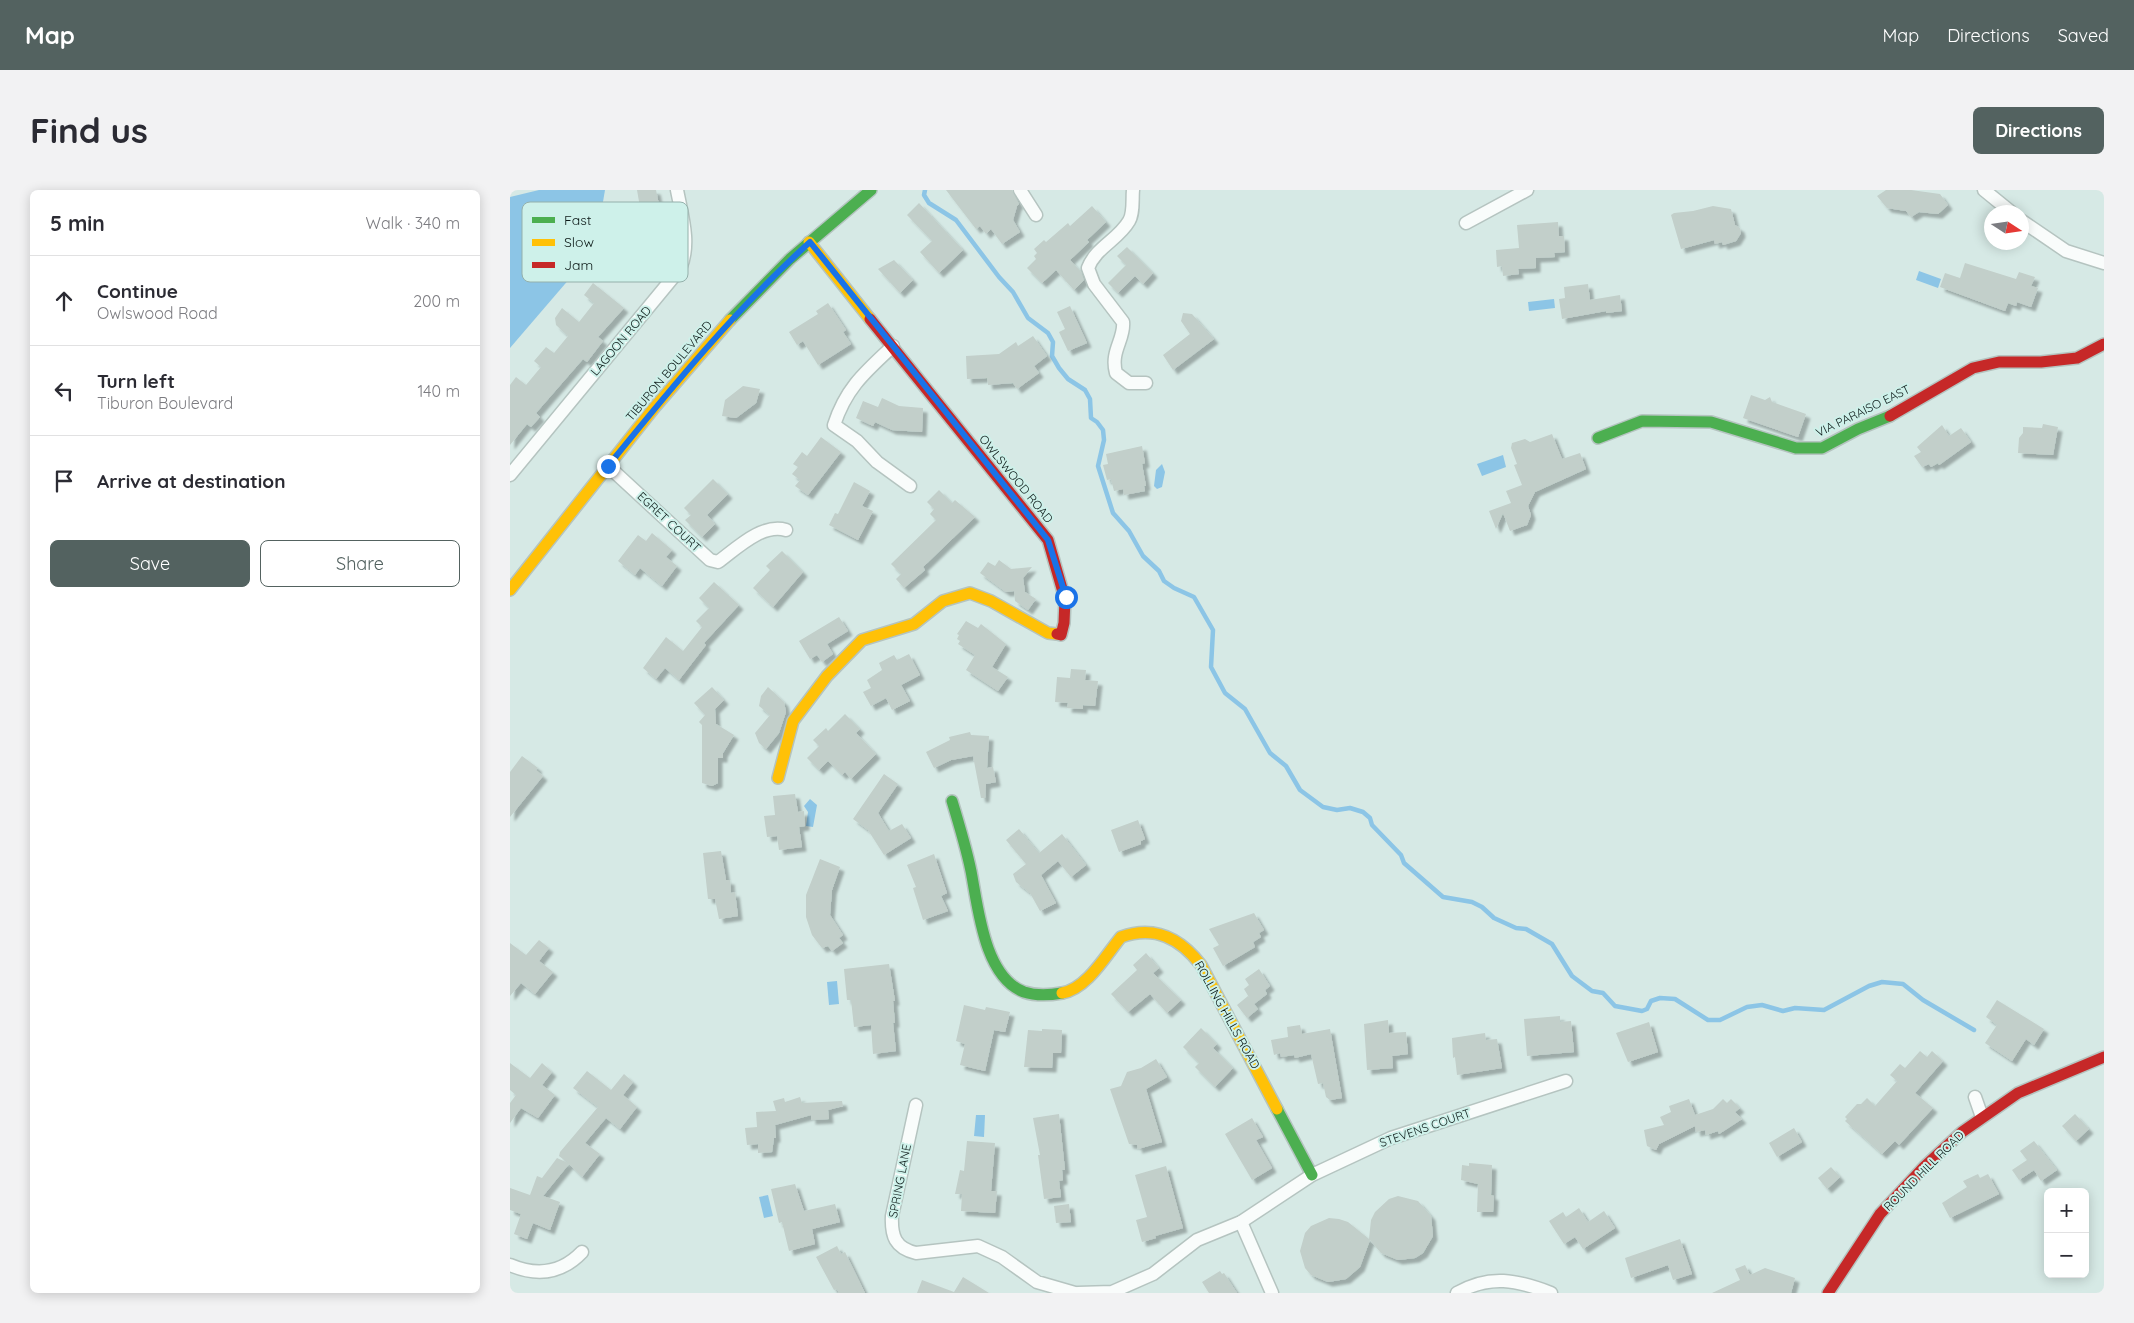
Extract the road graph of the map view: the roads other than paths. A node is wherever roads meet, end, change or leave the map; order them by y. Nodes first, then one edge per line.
1 (871, 190) edge
2 (1020, 190) edge
3 (1133, 190) edge
4 (1527, 190) edge
5 (1984, 190) edge
6 (2002, 205) edge
7 (1036, 216) dead end
8 (1466, 224) dead end
9 (2029, 226) edge
10 (810, 242) junction
11 (2104, 263) edge
12 (669, 282) edge
13 (2104, 344) edge
14 (893, 346) junction
15 (1146, 383) dead end
16 (1598, 438) dead end
17 (608, 466) junction
18 (510, 475) edge
19 (910, 486) dead end
20 (786, 530) dead end
21 (510, 590) edge
22 (778, 778) dead end
23 (952, 801) dead end
24 (2104, 1057) edge
25 (1566, 1081) dead end
26 (1975, 1097) dead end
27 (916, 1105) dead end
28 (1982, 1117) junction
29 (1312, 1175) junction
30 (1242, 1222) junction
31 (582, 1252) dead end
32 (510, 1265) edge
33 (1076, 1293) edge
34 (1272, 1293) edge
35 (1457, 1293) edge
36 (1551, 1293) edge
37 (1828, 1293) edge

1 - 10 street, TIBURON BOULEVARD
2 - 7 street
3 - 15 street
4 - 8 street
5 - 6 street
9 - 11 street
10 - 14 street, OWLSWOOD ROAD
10 - 17 street, TIBURON BOULEVARD
12 - 18 street, LAGOON ROAD
13 - 16 street, VIA PARAISO EAST
14 - 19 street
14 - 22 street, OWLSWOOD ROAD
17 - 20 street, EGRET COURT
17 - 21 street, TIBURON BOULEVARD
23 - 29 street, ROLLING HILLS ROAD
24 - 28 street, ROUND HILL ROAD
25 - 29 street, STEVENS COURT
26 - 28 street
27 - 33 street, SPRING LANE
28 - 37 street, ROUND HILL ROAD
29 - 30 street, STEVENS COURT
30 - 33 street, SPRING LANE
30 - 34 street
31 - 32 street
35 - 36 street

